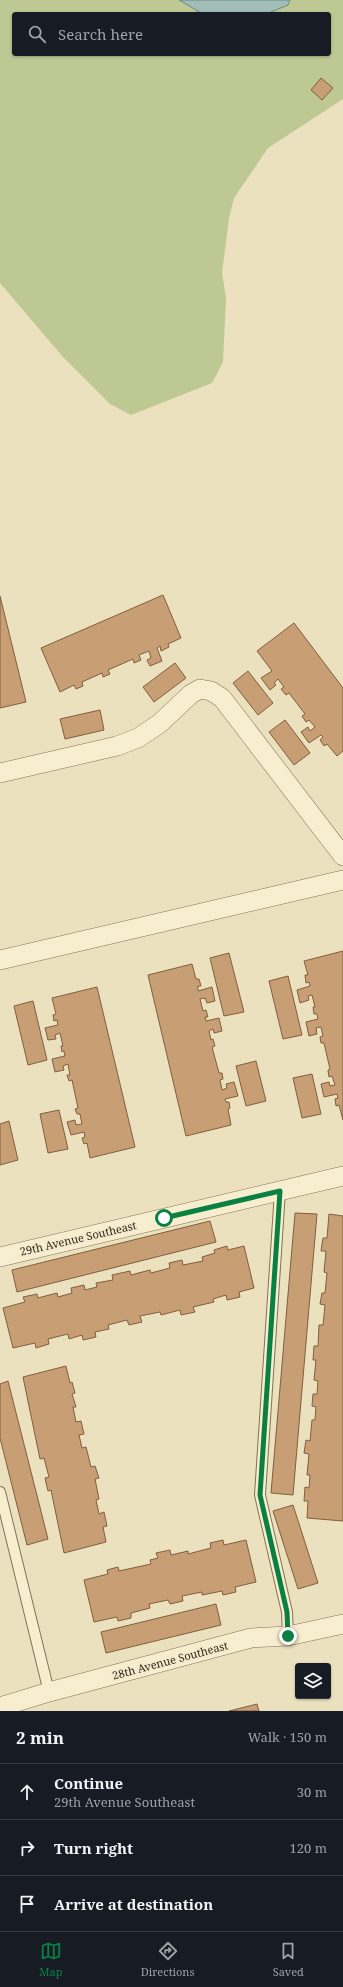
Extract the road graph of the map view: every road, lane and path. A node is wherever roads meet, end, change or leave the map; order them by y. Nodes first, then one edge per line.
1 (0, 773) edge
2 (343, 856) edge
3 (343, 880) edge
4 (0, 960) edge
5 (343, 1176) edge
6 (280, 1191) junction
7 (0, 1257) edge
8 (0, 1492) edge
9 (343, 1624) edge
10 (288, 1636) junction
11 (49, 1692) junction
12 (0, 1707) edge

1 - 2 street
3 - 4 street
5 - 6 street, 29th Avenue Southeast
6 - 7 street, 29th Avenue Southeast
6 - 10 lane
8 - 11 lane
9 - 10 street, 28th Avenue Southeast
10 - 11 street, 28th Avenue Southeast
11 - 12 street, 28th Avenue Southeast

